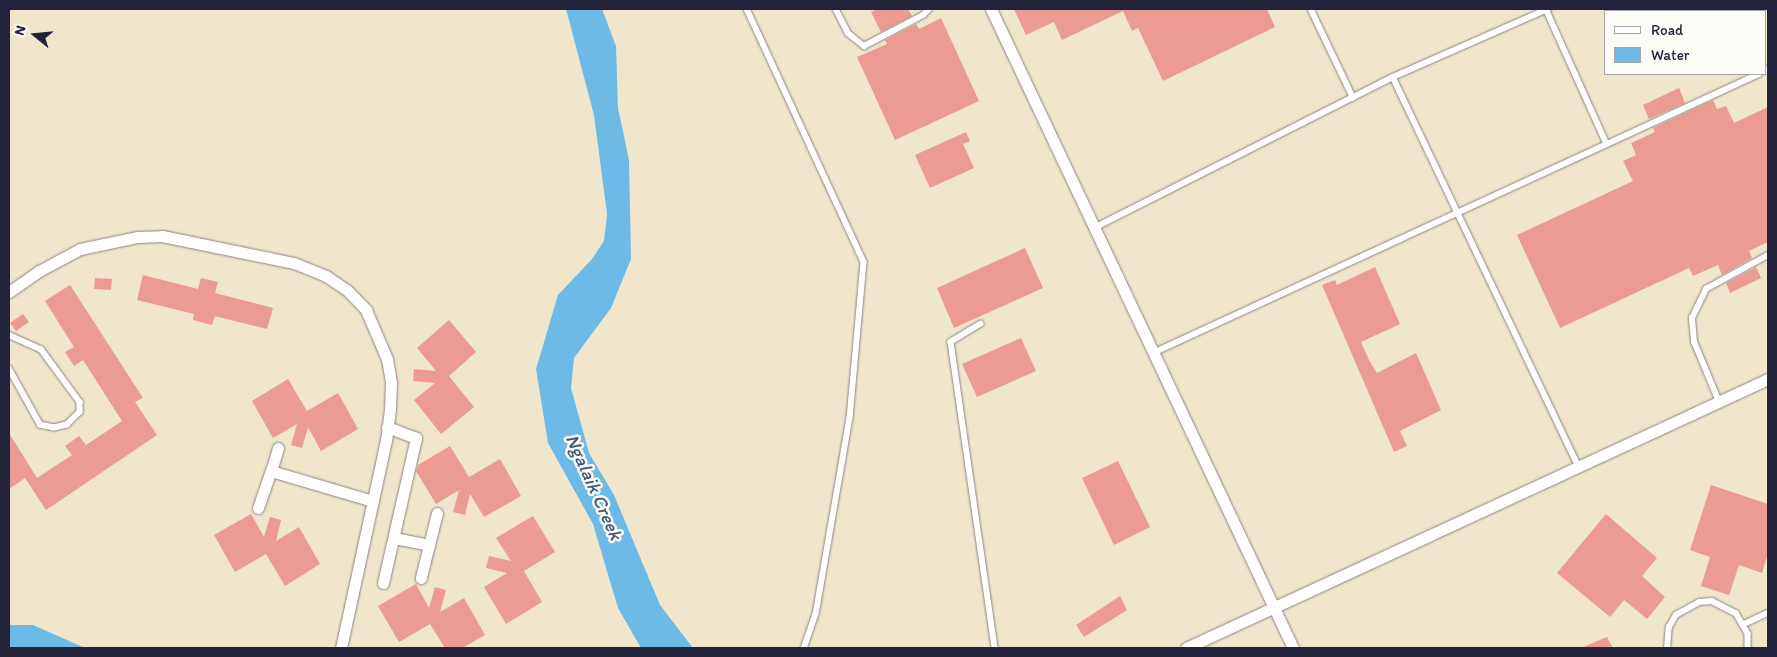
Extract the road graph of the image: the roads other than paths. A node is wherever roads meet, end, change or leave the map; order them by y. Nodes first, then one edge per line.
1 (748, 9) edge
2 (836, 9) edge
3 (928, 9) edge
4 (991, 9) edge
5 (1311, 9) edge
6 (1547, 9) edge
7 (1742, 75) edge
8 (1757, 75) edge
9 (1394, 78) junction
10 (1745, 80) junction
11 (1353, 97) junction
12 (1606, 142) junction
13 (1457, 211) junction
14 (1094, 228) junction
15 (1768, 256) edge
16 (9, 292) edge
17 (981, 324) dead end
18 (9, 335) edge
19 (1153, 353) junction
20 (9, 369) edge
21 (1768, 379) edge
22 (1719, 402) junction
23 (388, 428) junction
24 (278, 448) dead end
25 (1579, 467) junction
26 (271, 471) junction
27 (373, 501) junction
28 (258, 508) dead end
29 (436, 513) dead end
30 (394, 538) junction
31 (428, 545) junction
32 (421, 578) dead end
33 (383, 583) dead end
34 (1274, 609) junction
35 (1768, 613) edge
36 (1744, 624) junction
37 (342, 643) edge
38 (804, 648) edge
39 (995, 648) edge
40 (1186, 648) edge
41 (1293, 648) edge
42 (1667, 648) edge
43 (1748, 648) edge

1 - 38 lane
2 - 3 lane
4 - 14 street
5 - 11 lane
6 - 9 lane
6 - 12 lane
7 - 10 lane
8 - 10 lane
9 - 11 lane
9 - 13 lane
10 - 12 lane
11 - 14 lane
12 - 13 lane
13 - 19 lane
13 - 25 lane
14 - 19 street
15 - 22 lane
16 - 23 street
17 - 39 lane
18 - 20 lane
19 - 34 street
21 - 22 street
22 - 25 street
23 - 27 street
23 - 30 street
24 - 26 street
25 - 34 street
26 - 27 street
26 - 28 street
27 - 37 street
29 - 31 street
30 - 31 street
30 - 33 street
31 - 32 street
34 - 40 street
34 - 41 street
35 - 36 lane
36 - 42 lane
36 - 43 lane

